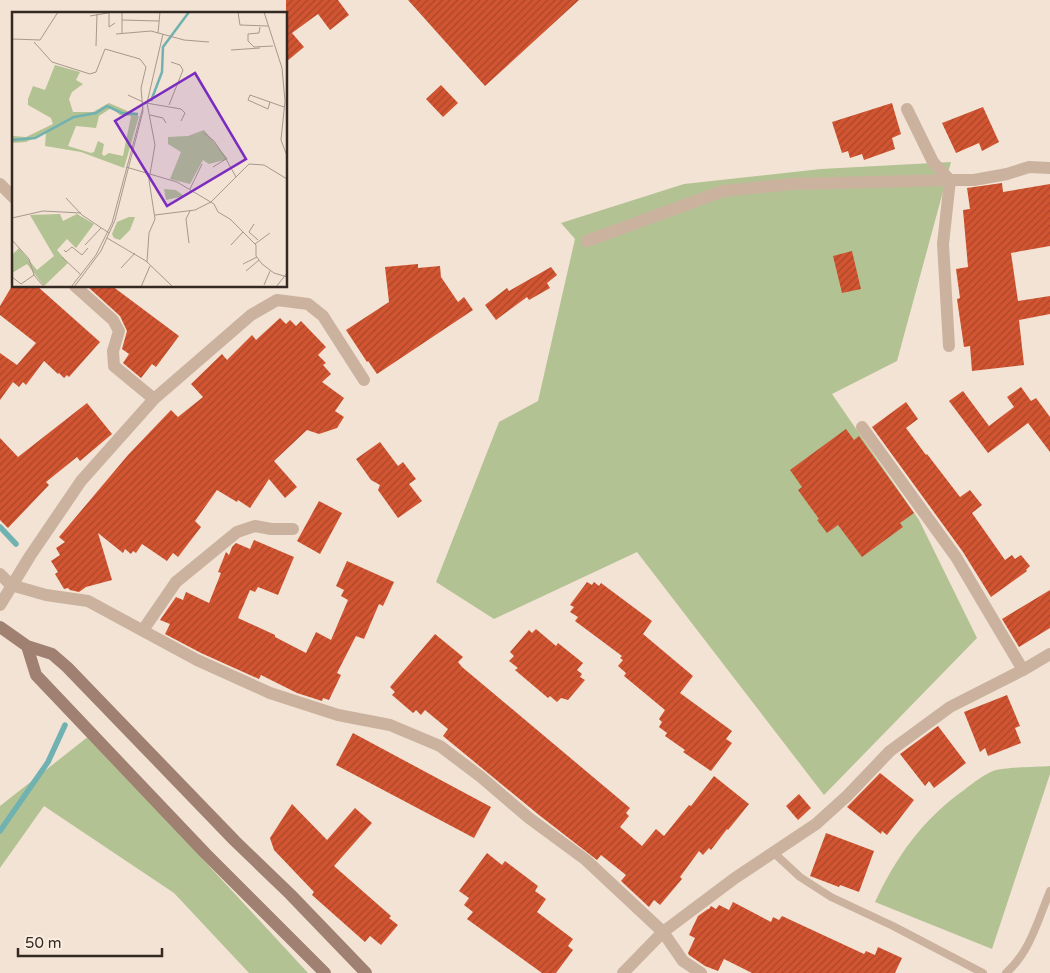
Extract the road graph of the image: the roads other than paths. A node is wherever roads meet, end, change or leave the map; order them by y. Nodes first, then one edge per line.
1 (907, 108) dead end
2 (1050, 168) edge
3 (950, 180) junction
4 (0, 184) edge
5 (12, 196) edge
6 (587, 241) dead end
7 (77, 288) edge
8 (949, 346) dead end
9 (364, 380) dead end
10 (154, 399) junction
11 (862, 427) dead end
12 (293, 529) dead end
13 (0, 574) edge
14 (11, 586) junction
15 (0, 605) edge
16 (0, 626) edge
17 (143, 630) junction
18 (27, 646) junction
19 (1050, 654) edge
20 (1023, 670) junction
21 (774, 852) junction
22 (1050, 891) edge
23 (663, 932) junction
24 (325, 973) edge
25 (366, 973) edge
26 (623, 973) edge
27 (701, 973) edge
28 (983, 973) edge
29 (1006, 973) edge

1 - 3 street
2 - 3 street
3 - 6 street
3 - 8 street
4 - 5 street
7 - 10 street
9 - 10 street
10 - 14 street
11 - 20 street
12 - 17 street
13 - 14 street
14 - 15 street
14 - 17 street
16 - 18 street
17 - 23 street
18 - 24 street
18 - 25 street
19 - 20 street
20 - 21 street
21 - 23 street
21 - 28 lane
22 - 29 lane
23 - 26 street
23 - 27 street

